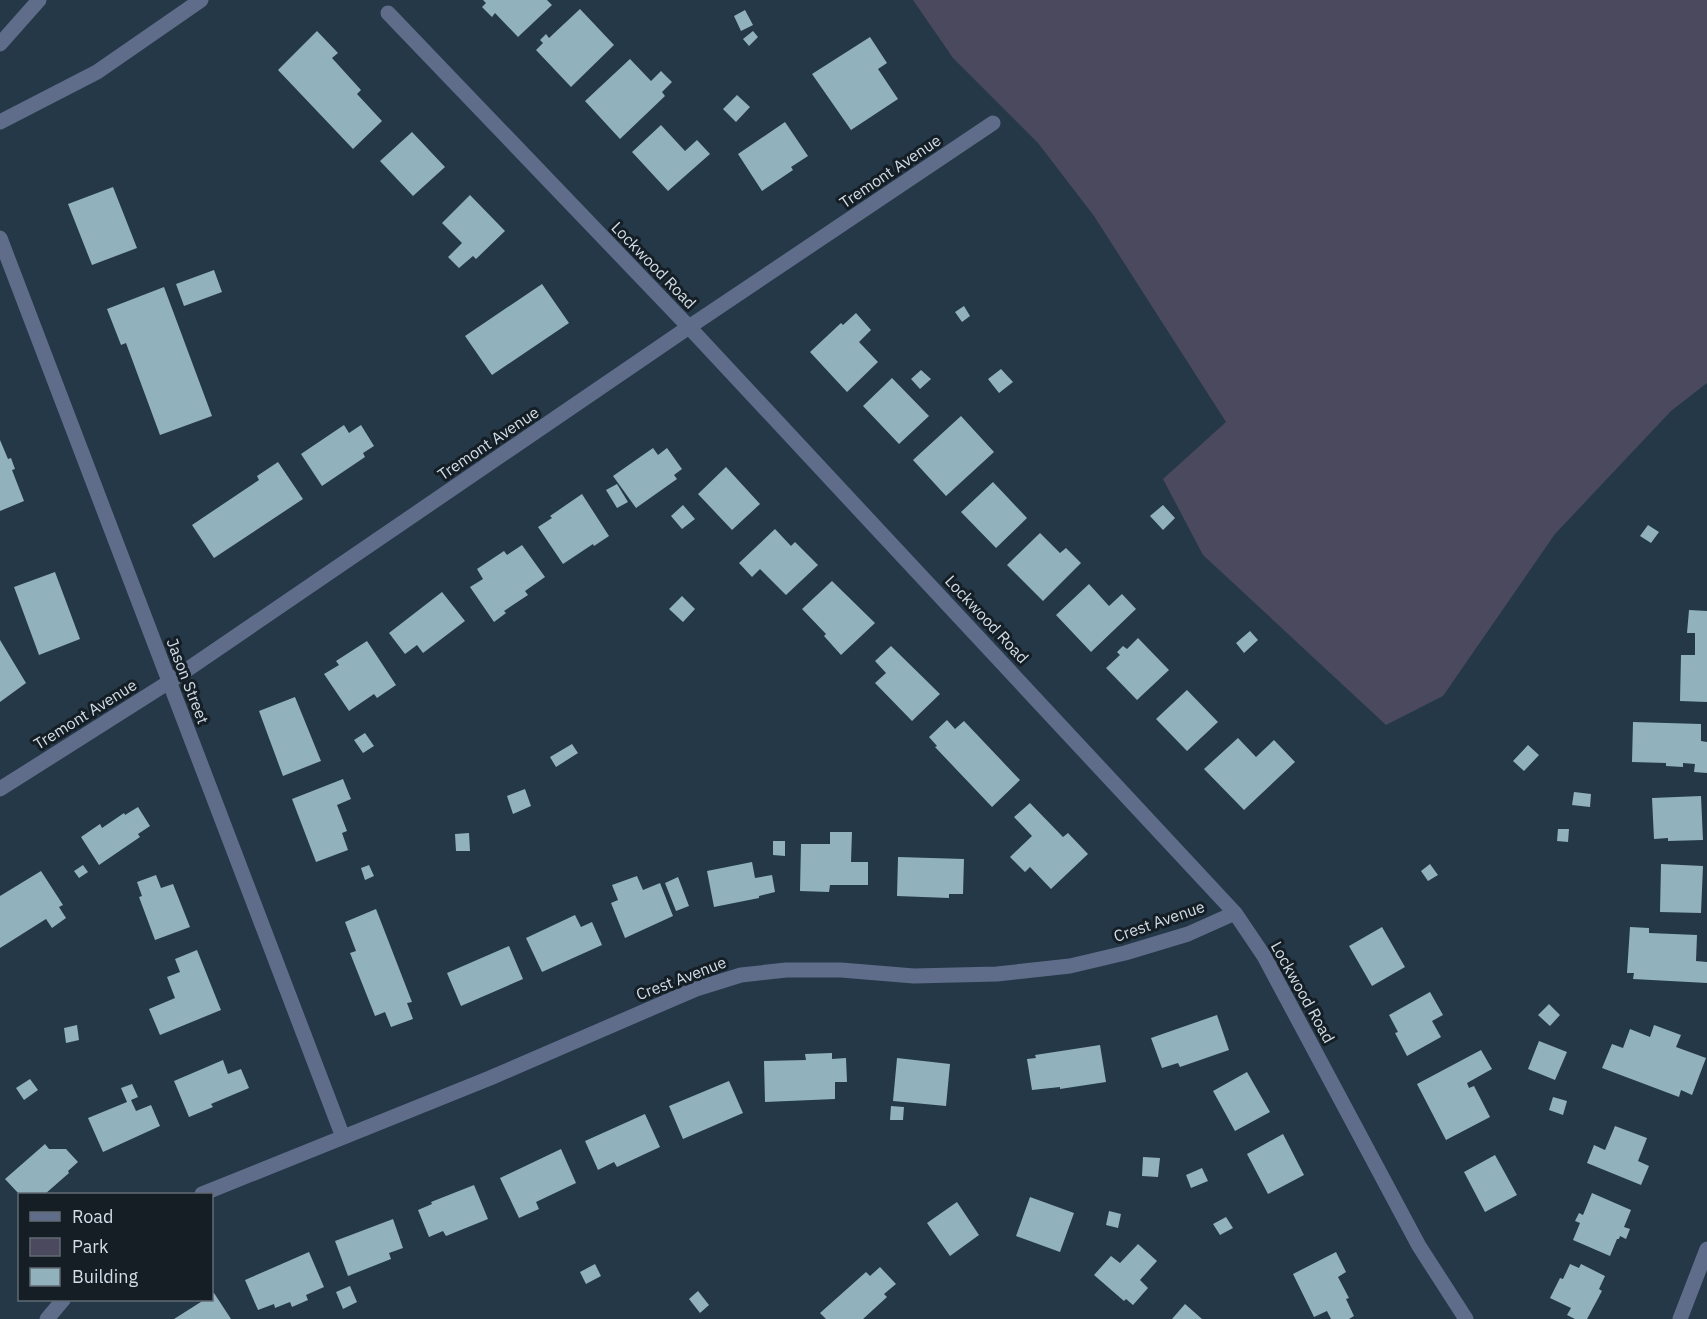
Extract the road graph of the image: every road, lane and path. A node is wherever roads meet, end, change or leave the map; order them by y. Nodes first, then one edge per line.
1 (39, 0) edge
2 (201, 0) edge
3 (388, 13) dead end
4 (0, 44) edge
5 (0, 122) edge
6 (993, 123) dead end
7 (0, 238) edge
8 (689, 327) junction
9 (169, 682) junction
10 (0, 789) edge
11 (1235, 913) junction
12 (343, 1137) junction
13 (204, 1193) edge
14 (1707, 1249) edge
15 (61, 1301) edge
16 (47, 1319) edge
17 (1466, 1319) edge
18 (1680, 1319) edge

1 - 4 street
2 - 5 street
3 - 8 street, Lockwood Road
6 - 8 street, Tremont Avenue
7 - 9 street, Jason Street
8 - 9 street, Tremont Avenue
8 - 11 street, Lockwood Road
9 - 10 street, Tremont Avenue
9 - 12 street, Jason Street
11 - 12 street, Crest Avenue
11 - 17 street, Lockwood Road
12 - 13 street, Crest Avenue
14 - 18 street
15 - 16 street

